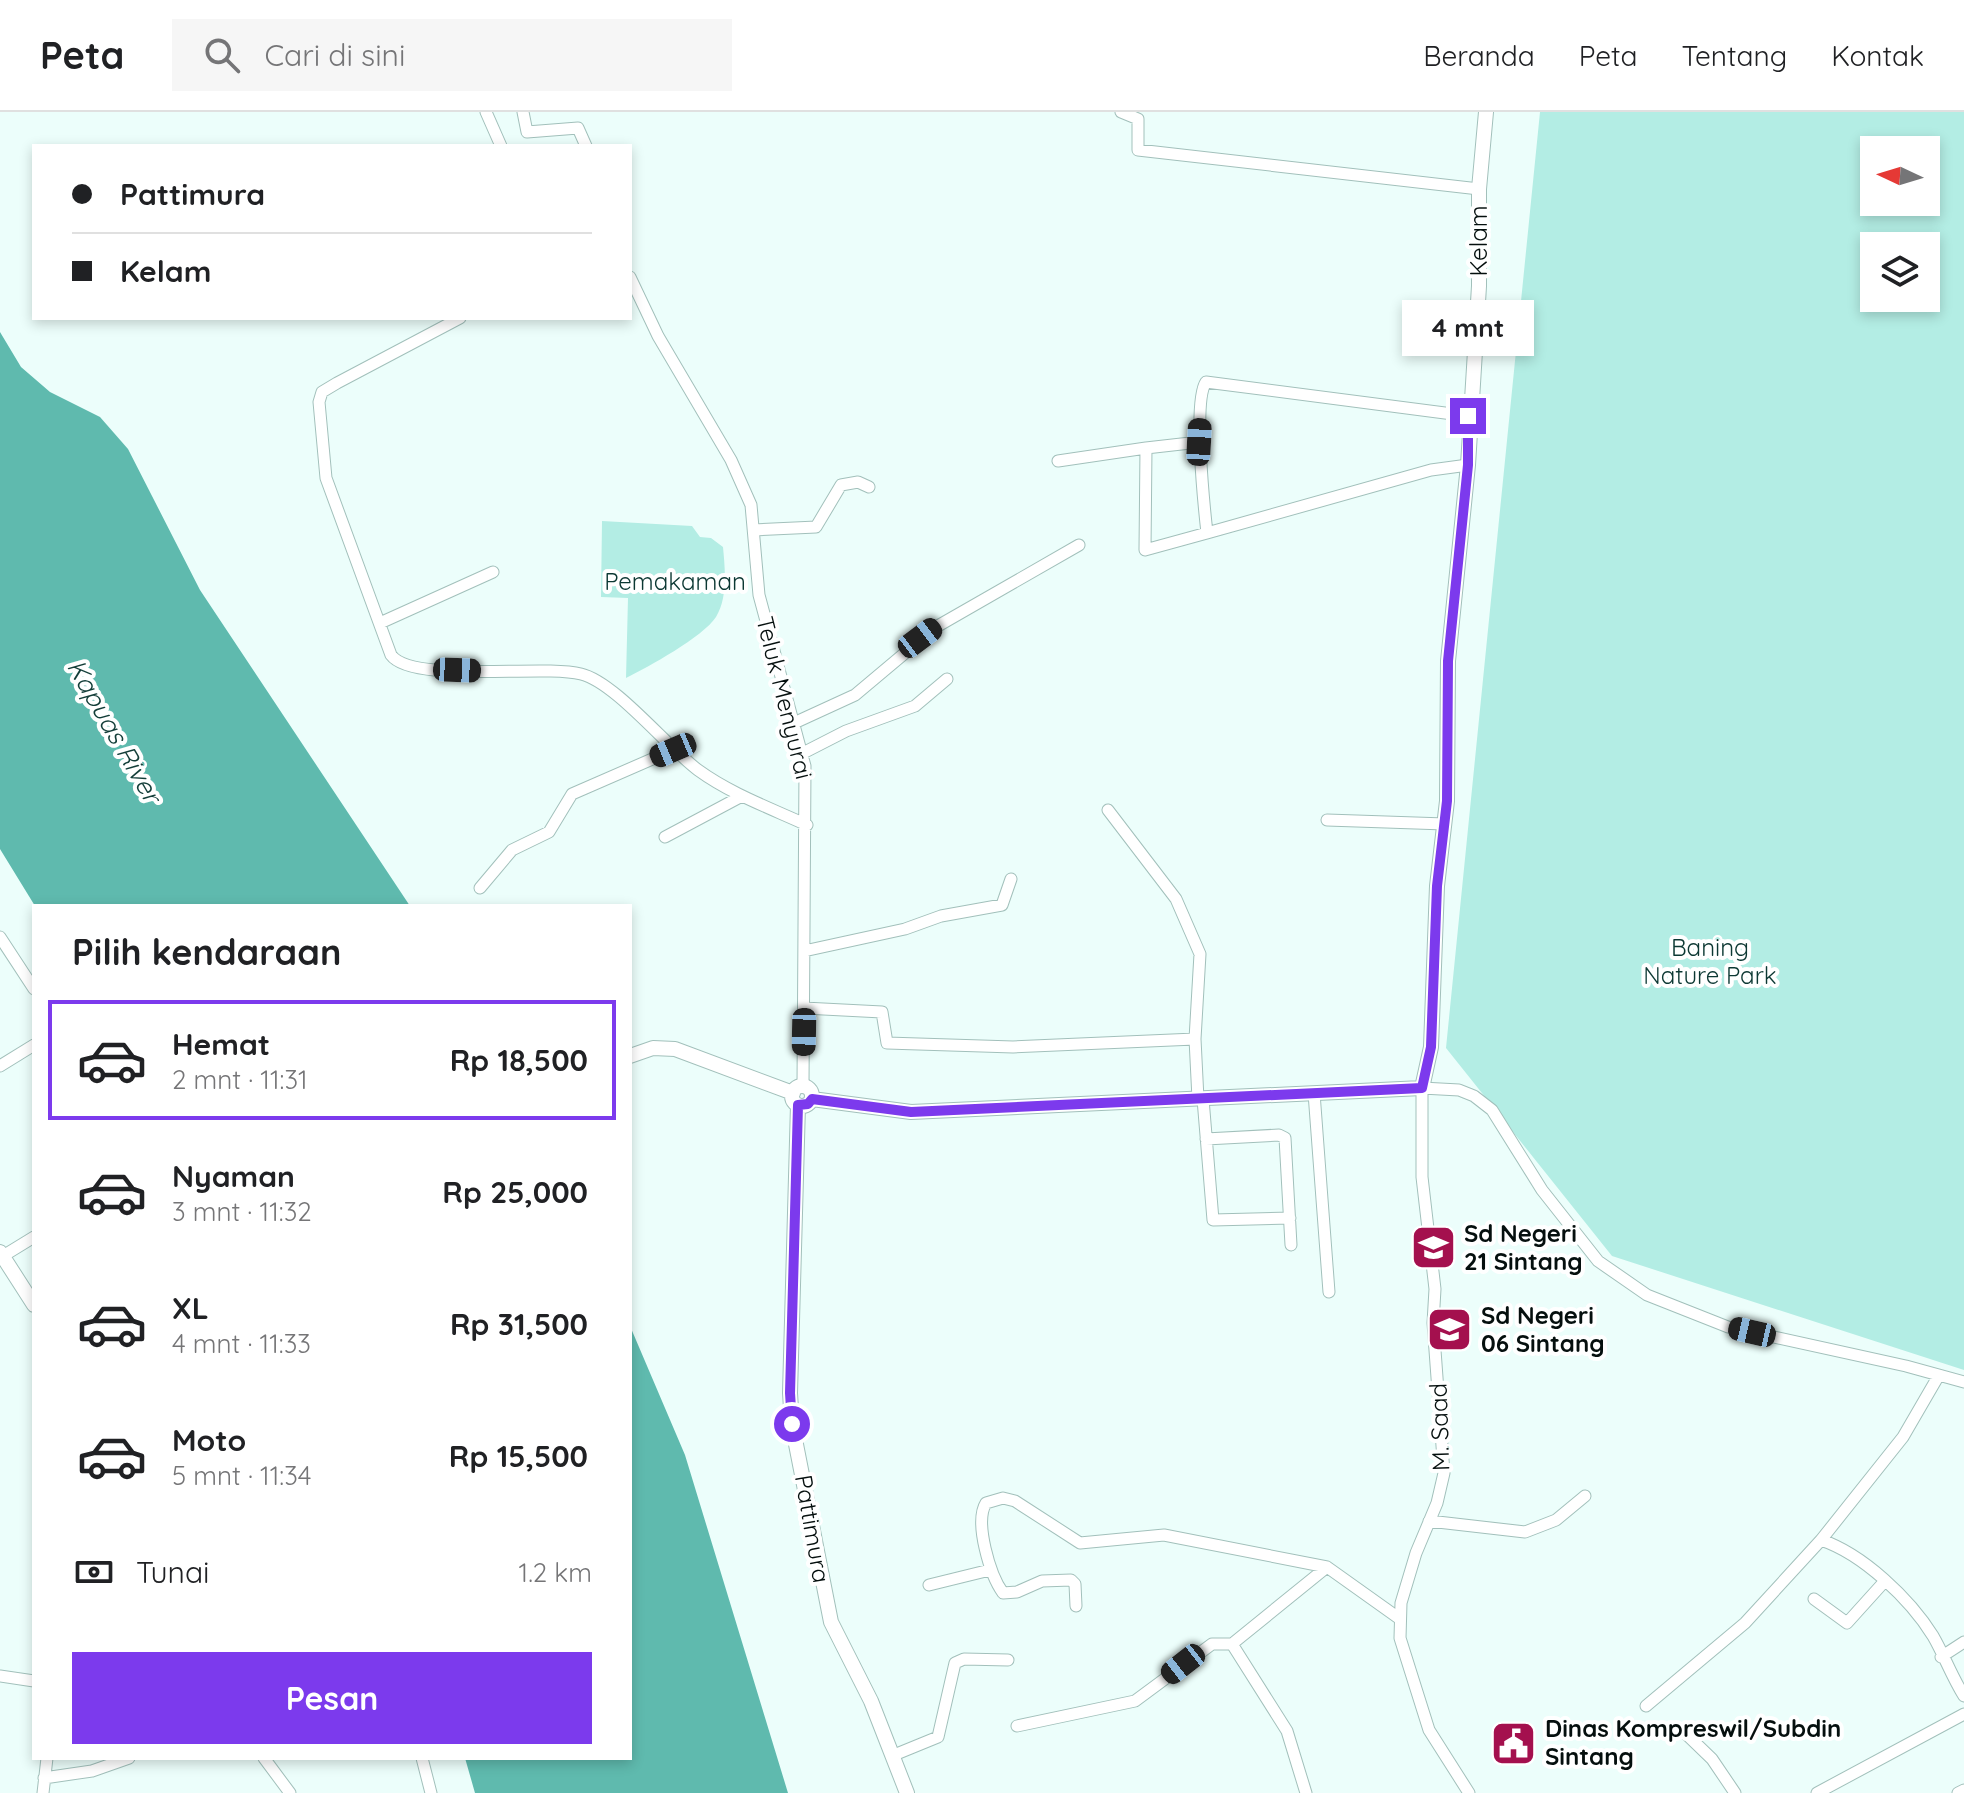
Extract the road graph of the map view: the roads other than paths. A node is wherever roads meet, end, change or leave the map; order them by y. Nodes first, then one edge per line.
1 (486, 112) edge
2 (523, 112) edge
3 (1121, 112) edge
4 (1486, 112) edge
5 (500, 144) edge
6 (585, 144) edge
7 (1479, 189) junction
8 (632, 281) edge
9 (456, 320) edge
10 (1468, 416) junction
11 (1199, 442) junction
12 (1146, 448) junction
13 (1058, 461) dead end
14 (1468, 465) junction
15 (869, 487) dead end
16 (754, 530) junction
17 (1207, 533) junction
18 (1079, 545) dead end
19 (493, 572) dead end
20 (380, 623) junction
21 (947, 679) dead end
22 (794, 723) junction
23 (673, 750) junction
24 (803, 753) junction
25 (742, 796) junction
26 (1108, 810) dead end
27 (1327, 820) dead end
28 (1445, 824) junction
29 (807, 825) junction
30 (665, 837) dead end
31 (1011, 879) dead end
32 (480, 888) dead end
33 (0, 937) edge
34 (804, 951) junction
35 (32, 986) edge
36 (804, 1008) junction
37 (1195, 1039) junction
38 (32, 1046) edge
39 (632, 1055) edge
40 (0, 1066) edge
41 (1422, 1088) junction
42 (1314, 1093) junction
43 (802, 1096) junction
44 (1201, 1099) junction
45 (1206, 1139) junction
46 (1290, 1218) junction
47 (32, 1238) edge
48 (1291, 1245) dead end
49 (1, 1254) edge
50 (1329, 1292) dead end
51 (32, 1302) edge
52 (1939, 1375) junction
53 (1964, 1382) edge
54 (1585, 1496) dead end
55 (1429, 1521) junction
56 (1821, 1540) junction
57 (1327, 1567) junction
58 (990, 1570) junction
59 (1884, 1582) junction
60 (929, 1585) dead end
61 (1814, 1599) dead end
62 (1076, 1606) dead end
63 (1400, 1619) junction
64 (1964, 1642) edge
65 (1232, 1644) junction
66 (1941, 1657) junction
67 (1008, 1660) dead end
68 (0, 1676) edge
69 (32, 1681) edge
70 (1964, 1696) edge
71 (1646, 1706) dead end
72 (1964, 1714) edge
73 (1017, 1726) dead end
74 (1682, 1730) dead end
75 (894, 1755) junction
76 (47, 1760) edge
77 (124, 1760) edge
78 (265, 1760) edge
79 (423, 1760) edge
80 (44, 1778) junction
81 (1964, 1790) edge
82 (43, 1793) edge
83 (290, 1793) edge
84 (431, 1793) edge
85 (907, 1793) edge
86 (1306, 1793) edge
87 (1469, 1793) edge
88 (1735, 1793) edge
89 (1817, 1793) edge
90 (1958, 1793) edge

1 - 5 street
2 - 6 street
3 - 7 street
4 - 7 main road, Kelam
7 - 10 main road, Kelam
8 - 16 street, Teluk Menyurai
9 - 20 street
10 - 11 street
10 - 14 main road, Kelam
11 - 12 street
11 - 17 street
12 - 13 street
12 - 17 street
14 - 17 street
14 - 28 main road, Kelam
15 - 16 street
16 - 22 street, Teluk Menyurai
18 - 22 street
19 - 20 street
20 - 23 street
21 - 24 street
22 - 24 street, Teluk Menyurai
23 - 25 street
23 - 32 street
24 - 29 street, Teluk Menyurai
25 - 29 street
25 - 30 street
26 - 37 street
27 - 28 street
28 - 41 main road, Kelam
29 - 34 street, Teluk Menyurai
31 - 34 street
33 - 35 street
34 - 36 street, Teluk Menyurai
36 - 37 street
36 - 43 street, Teluk Menyurai
37 - 44 street
38 - 40 street
39 - 43 main road
41 - 42 main road
41 - 52 street
41 - 55 street, M. Saad
42 - 44 main road
42 - 50 street
43 - 44 main road
43 - 75 main road, Pattimura
44 - 45 street
45 - 46 street
45 - 46 street
46 - 48 street
47 - 49 street
49 - 51 main road
52 - 53 street
52 - 56 street
54 - 55 street
55 - 63 street, M. Saad
56 - 59 street
56 - 71 street
57 - 58 street
57 - 63 street
57 - 65 street
58 - 60 street
58 - 62 street
59 - 61 street
59 - 66 street
63 - 87 street, M. Saad
64 - 66 street
65 - 73 street
65 - 86 street
66 - 70 street
67 - 75 street
68 - 69 street
72 - 89 street
74 - 88 street
75 - 85 main road, Pattimura
76 - 80 street
77 - 80 street
78 - 83 street
79 - 84 street
80 - 82 street
81 - 90 street

